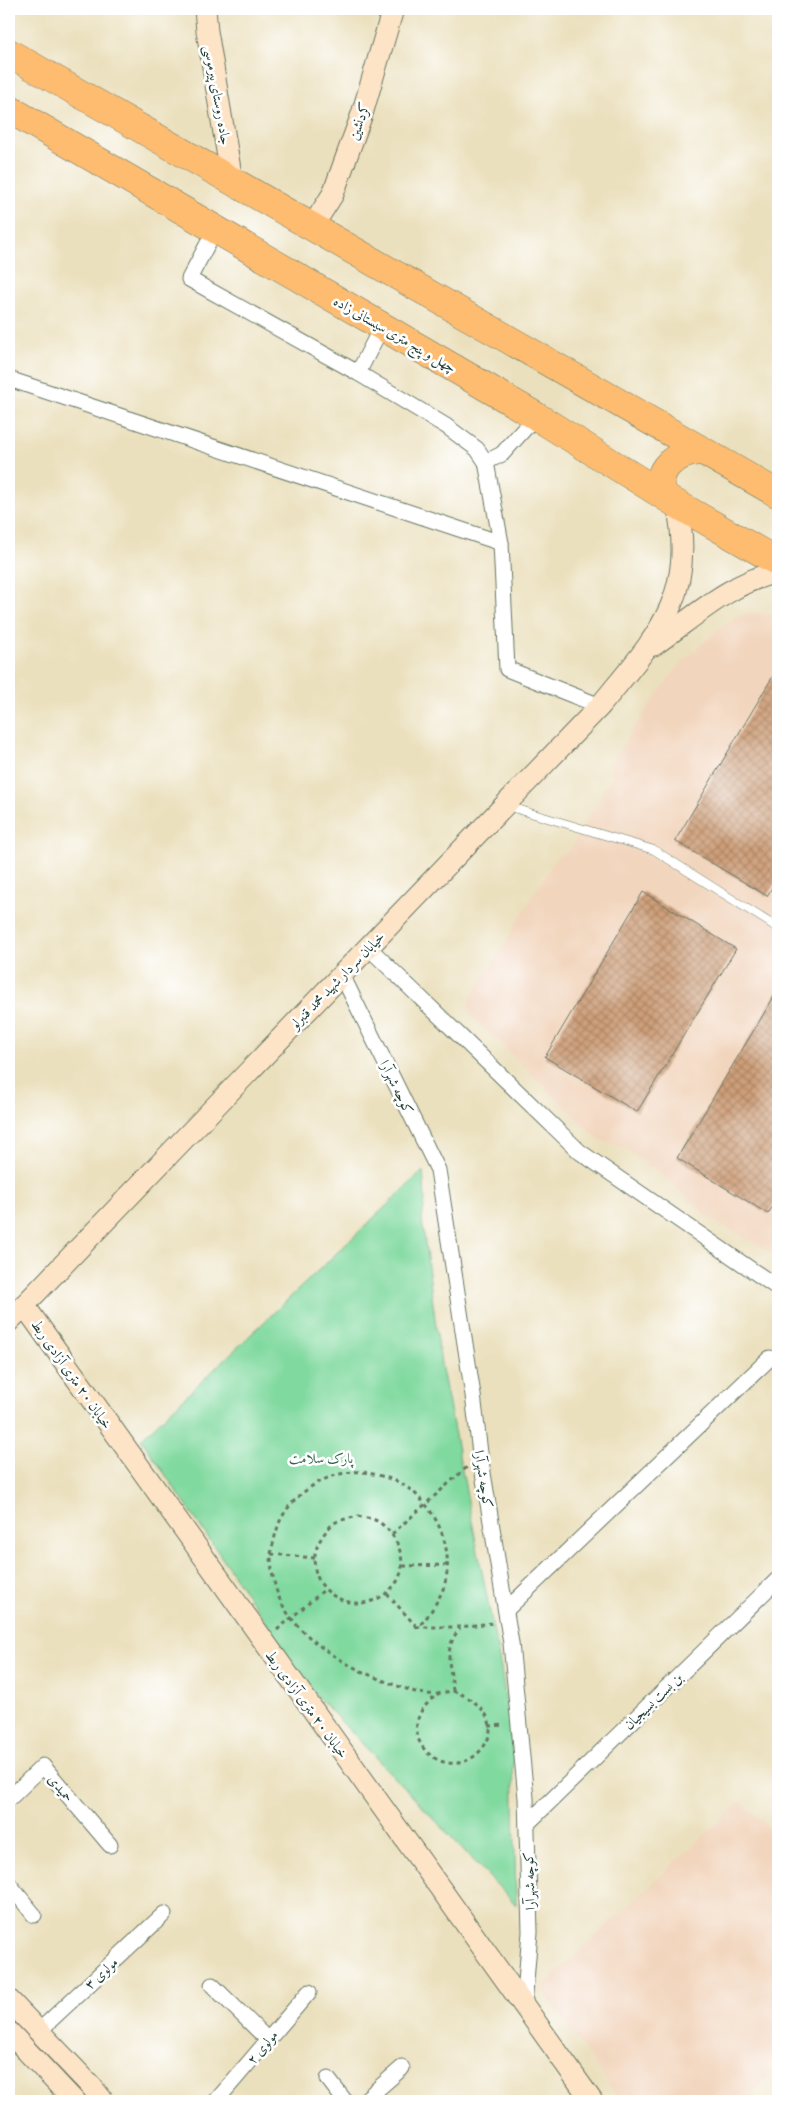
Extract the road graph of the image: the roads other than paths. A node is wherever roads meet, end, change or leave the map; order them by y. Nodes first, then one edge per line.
1 (205, 9) edge
2 (392, 9) edge
3 (9, 52) edge
4 (9, 109) edge
5 (232, 181) junction
6 (312, 227) junction
7 (216, 228) junction
8 (382, 326) junction
9 (358, 373) junction
10 (9, 380) edge
11 (536, 416) junction
12 (702, 451) junction
13 (486, 462) junction
14 (778, 494) edge
15 (671, 500) junction
16 (501, 543) junction
17 (778, 562) edge
18 (778, 572) edge
19 (645, 650) junction
20 (600, 706) junction
21 (505, 805) junction
22 (778, 928) edge
23 (368, 947) junction
24 (342, 975) junction
25 (778, 1288) edge
26 (24, 1305) junction
27 (9, 1321) edge
28 (770, 1358) dead end
29 (778, 1579) edge
30 (507, 1615) junction
31 (11, 1792) edge
32 (527, 1824) junction
33 (110, 1845) dead end
34 (9, 1884) edge
35 (164, 1914) dead end
36 (34, 1915) dead end
37 (212, 1985) dead end
38 (309, 1992) dead end
39 (9, 2000) edge
40 (524, 2006) junction
41 (39, 2031) junction
42 (9, 2032) edge
43 (268, 2040) junction
44 (402, 2068) dead end
45 (328, 2079) dead end
46 (74, 2101) edge
47 (103, 2101) edge
48 (216, 2101) edge
49 (345, 2101) edge
50 (364, 2101) edge
51 (592, 2101) edge

1 - 5 main road, جاده روستای پیرموسی
2 - 6 main road, کردنشین
3 - 5 highway
4 - 7 highway, چهل و پنج متری سیستانی زاده
5 - 6 highway
6 - 12 highway
7 - 8 highway, چهل و پنج متری سیستانی زاده
7 - 9 street
8 - 9 street
8 - 11 highway, چهل و پنج متری سیستانی زاده
9 - 13 street
10 - 16 street
11 - 13 street
11 - 15 highway, چهل و پنج متری سیستانی زاده
12 - 14 highway
12 - 15 highway
13 - 16 street
15 - 17 highway, چهل و پنج متری سیستانی زاده
15 - 19 main road
16 - 20 street
18 - 19 main road
19 - 20 main road, خیابان سردار شهید محمد قنبرلو
20 - 21 main road, خیابان سردار شهید محمد قنبرلو
21 - 22 lane
21 - 23 main road, خیابان سردار شهید محمد قنبرلو
23 - 24 main road, خیابان سردار شهید محمد قنبرلو
23 - 25 street
24 - 26 main road, خیابان سردار شهید محمد قنبرلو
24 - 30 street, کوچه شهرآرا
26 - 27 main road, خیابان سردار شهید محمد قنبرلو
26 - 40 main road, خیابان ۲۰ متری آزادی ربط
28 - 30 street
29 - 32 street, بن بست بسیجیان
30 - 32 street, کوچه شهرآرا
31 - 33 street, حمیدی
32 - 40 street, کوچه شهرآرا
34 - 36 street
35 - 41 street, مولوی ۳
37 - 43 street
38 - 43 street, مولوی ۲
39 - 41 main road
40 - 51 main road, خیابان ۲۰ متری آزادی ربط
41 - 47 main road
42 - 46 main road
43 - 48 street, مولوی ۲
44 - 50 street
45 - 49 street

